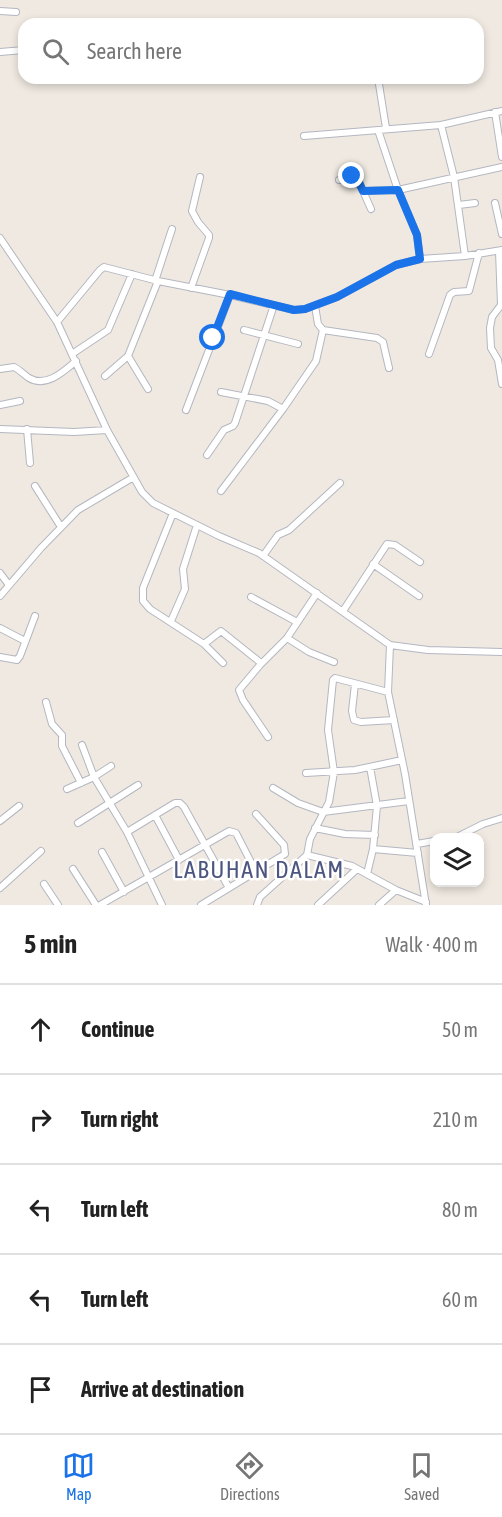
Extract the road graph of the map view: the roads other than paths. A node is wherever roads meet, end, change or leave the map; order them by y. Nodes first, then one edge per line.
1 (0, 11) edge
2 (16, 12) dead end
3 (18, 50) edge
4 (0, 52) edge
5 (379, 84) edge
6 (498, 111) edge
7 (441, 125) junction
8 (386, 128) junction
9 (378, 130) junction
10 (304, 136) dead end
11 (502, 157) edge
12 (502, 167) edge
13 (200, 177) dead end
14 (454, 177) junction
15 (339, 180) dead end
16 (398, 190) junction
17 (363, 191) junction
18 (475, 203) dead end
19 (495, 203) dead end
20 (459, 205) junction
21 (371, 210) dead end
22 (172, 229) dead end
23 (502, 234) edge
24 (0, 238) edge
25 (500, 250) edge
26 (479, 253) junction
27 (465, 256) junction
28 (420, 259) junction
29 (132, 274) junction
30 (156, 281) junction
31 (191, 288) junction
32 (230, 294) junction
33 (274, 305) junction
34 (315, 306) junction
35 (57, 322) junction
36 (244, 330) dead end
37 (323, 330) junction
38 (264, 335) junction
39 (297, 344) dead end
40 (72, 354) junction
41 (429, 354) dead end
42 (128, 356) junction
43 (76, 361) junction
44 (389, 368) dead end
45 (0, 369) edge
46 (105, 376) dead end
47 (502, 384) edge
48 (148, 389) dead end
49 (221, 392) dead end
50 (243, 397) junction
51 (20, 401) dead end
52 (0, 405) edge
53 (283, 409) junction
54 (186, 410) dead end
55 (0, 429) edge
56 (27, 429) junction
57 (107, 430) junction
58 (207, 455) dead end
59 (30, 463) dead end
60 (132, 478) junction
61 (340, 483) dead end
62 (35, 486) dead end
63 (221, 491) dead end
64 (173, 513) junction
65 (197, 525) junction
66 (61, 527) junction
67 (263, 556) junction
68 (420, 562) dead end
69 (373, 564) junction
70 (0, 573) edge
71 (9, 585) junction
72 (317, 593) junction
73 (0, 596) edge
74 (419, 596) dead end
75 (250, 597) dead end
76 (343, 611) junction
77 (35, 616) dead end
78 (171, 621) junction
79 (297, 622) junction
80 (0, 628) edge
81 (287, 638) junction
82 (24, 641) junction
83 (204, 644) junction
84 (390, 645) junction
85 (502, 652) edge
86 (0, 657) edge
87 (334, 662) dead end
88 (223, 663) dead end
89 (261, 663) junction
90 (355, 684) junction
91 (388, 692) junction
92 (46, 702) dead end
93 (394, 720) junction
94 (268, 737) dead end
95 (82, 745) dead end
96 (402, 760) junction
97 (111, 766) dead end
98 (370, 767) junction
99 (334, 772) junction
100 (306, 773) dead end
101 (94, 777) junction
102 (81, 783) junction
103 (138, 785) dead end
104 (273, 788) dead end
105 (67, 789) dead end
106 (409, 801) junction
107 (111, 804) junction
108 (19, 806) dead end
109 (377, 806) junction
110 (323, 812) junction
111 (256, 814) dead end
112 (155, 815) junction
113 (502, 818) edge
114 (0, 820) edge
115 (78, 823) dead end
116 (315, 828) junction
117 (127, 832) junction
118 (464, 833) edge
119 (375, 835) junction
120 (430, 843) edge
121 (417, 844) junction
122 (205, 846) junction
123 (374, 849) junction
124 (41, 851) dead end
125 (102, 852) dead end
126 (418, 853) junction
127 (307, 855) junction
128 (179, 860) junction
129 (73, 869) dead end
130 (357, 870) junction
131 (256, 872) junction
132 (367, 874) junction
133 (149, 877) junction
134 (44, 884) dead end
135 (0, 888) edge
136 (229, 888) junction
137 (396, 890) junction
138 (124, 892) junction
139 (426, 904) edge
140 (58, 905) edge
141 (98, 905) edge
142 (162, 905) edge
143 (201, 905) edge
144 (257, 905) edge
145 (318, 905) edge
146 (379, 905) edge

1 - 2 street
3 - 4 street
5 - 8 street
6 - 7 street
6 - 11 street
7 - 8 street
7 - 14 street
8 - 9 street
9 - 10 street
9 - 16 street
12 - 14 street
13 - 31 street
14 - 16 street
14 - 20 street
15 - 17 street
16 - 17 street
16 - 28 street
17 - 21 street
18 - 20 street
19 - 23 street
20 - 27 street
22 - 30 street
24 - 35 street
25 - 26 street
25 - 47 street
26 - 27 street
26 - 41 street
27 - 28 street
28 - 34 street
29 - 30 street
29 - 35 street
29 - 40 street
30 - 31 street
30 - 42 street
31 - 32 street
32 - 33 street
32 - 54 street
33 - 34 street
33 - 38 street
34 - 37 street
35 - 40 street
36 - 38 street
37 - 44 street
37 - 53 street
38 - 39 street
38 - 50 street
40 - 43 street
42 - 46 street
42 - 48 street
43 - 45 street
43 - 57 street
49 - 50 street
50 - 53 street
50 - 58 street
51 - 52 street
53 - 63 street
55 - 56 street
56 - 57 street
56 - 59 street
57 - 60 street
60 - 64 street
60 - 66 street
61 - 67 street
62 - 66 street
64 - 65 street
64 - 78 street
65 - 67 street
65 - 78 street
66 - 71 street
67 - 72 street
68 - 69 street
69 - 74 street
69 - 76 street
70 - 71 street
71 - 73 street
72 - 76 street
72 - 79 street
75 - 79 street
76 - 84 street
77 - 82 street
78 - 83 street
79 - 81 street
80 - 82 street
81 - 87 street
81 - 89 street
82 - 86 street
83 - 88 street
83 - 89 street
84 - 85 street
84 - 91 street
89 - 94 street
90 - 91 street
90 - 93 street
90 - 99 street
91 - 93 street
92 - 102 street
93 - 96 street
95 - 101 street
96 - 98 street
96 - 106 street
97 - 101 street
98 - 99 street
98 - 109 street
99 - 100 street
99 - 110 street
101 - 102 street
101 - 107 street
102 - 105 street
103 - 107 street
104 - 110 street
106 - 109 street
106 - 121 street
107 - 115 street
107 - 117 street
108 - 114 street
109 - 110 street
109 - 119 street
110 - 116 street
111 - 131 street
112 - 117 street
112 - 122 street
112 - 128 street
113 - 118 street
116 - 119 street
116 - 127 street
117 - 133 street
119 - 123 street
120 - 121 street
121 - 126 street
122 - 128 street
122 - 131 street
122 - 136 street
123 - 126 street
123 - 132 street
124 - 135 street
125 - 138 street
126 - 139 street
127 - 130 street
127 - 144 street
128 - 133 street
129 - 141 street
130 - 132 street
130 - 145 street
131 - 136 street
132 - 137 street
133 - 138 street
133 - 142 street
134 - 140 street
136 - 143 street
137 - 139 street
137 - 146 street
138 - 141 street

